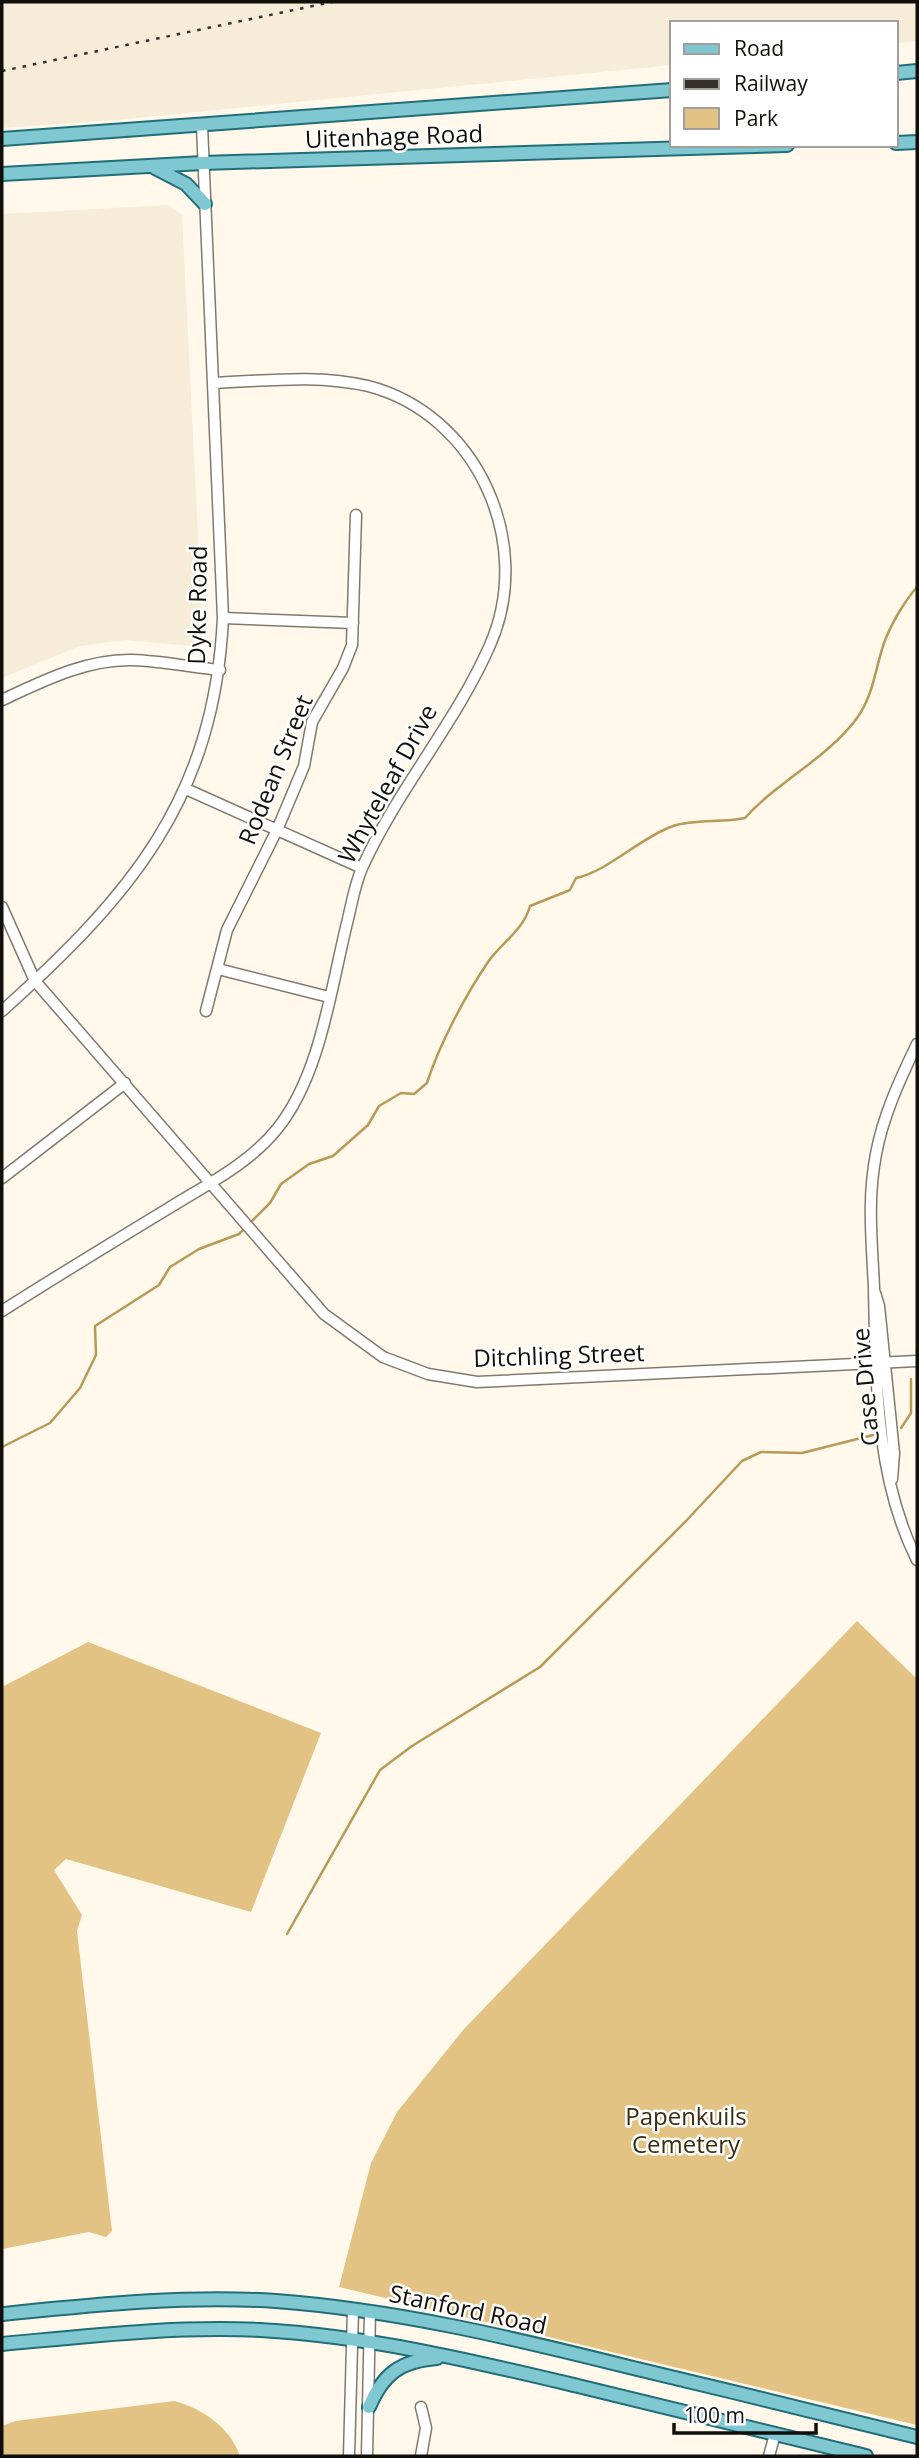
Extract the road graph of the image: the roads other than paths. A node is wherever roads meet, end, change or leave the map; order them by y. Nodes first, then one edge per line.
1 (917, 71) edge
2 (898, 72) edge
3 (670, 90) edge
4 (202, 127) junction
5 (2, 139) edge
6 (917, 142) edge
7 (898, 143) edge
8 (722, 147) edge
9 (203, 163) junction
10 (152, 166) junction
11 (2, 174) edge
12 (205, 204) junction
13 (213, 383) junction
14 (356, 515) dead end
15 (223, 618) junction
16 (354, 623) junction
17 (220, 670) junction
18 (2, 700) edge
19 (186, 789) junction
20 (277, 830) junction
21 (362, 868) junction
22 (2, 907) edge
23 (218, 969) junction
24 (35, 981) junction
25 (329, 997) junction
26 (2, 1011) edge
27 (206, 1012) dead end
28 (917, 1044) edge
29 (125, 1083) junction
30 (2, 1178) edge
31 (211, 1182) junction
32 (2, 1311) edge
33 (917, 1362) edge
34 (881, 1365) junction
35 (917, 1560) edge
36 (353, 2309) junction
37 (370, 2311) junction
38 (2, 2314) edge
39 (352, 2339) junction
40 (368, 2341) junction
41 (2, 2344) edge
42 (456, 2357) junction
43 (369, 2407) junction
44 (421, 2407) dead end
45 (775, 2434) junction
46 (917, 2437) edge
47 (349, 2456) edge
48 (367, 2456) edge
49 (421, 2456) edge
50 (769, 2456) edge
51 (866, 2456) edge

1 - 2 main road
3 - 4 main road, Uitenhage Road
4 - 5 main road, Uitenhage Road
4 - 9 street, Dyke Road
6 - 7 main road
8 - 9 main road, Uitenhage Road
9 - 10 main road, Uitenhage Road
9 - 12 street, Dyke Road
10 - 11 main road, Uitenhage Road
10 - 12 main road
12 - 13 street, Dyke Road
13 - 15 street, Dyke Road
13 - 21 street, Whyteleaf Drive
14 - 16 street, Rodean Street
15 - 16 street
15 - 17 street, Dyke Road
16 - 20 street, Rodean Street
17 - 18 street
17 - 19 street, Dyke Road
19 - 20 street
19 - 24 street, Dyke Road
20 - 21 street
20 - 23 street, Rodean Street
21 - 25 street, Whyteleaf Drive
22 - 24 street, Ditchling Street
23 - 25 street
23 - 27 street, Rodean Street
24 - 26 street, Dyke Road
24 - 29 street, Ditchling Street
25 - 31 street, Whyteleaf Drive
28 - 34 street, Case Drive
29 - 30 street
29 - 31 street, Ditchling Street
31 - 32 street, Whyteleaf Drive
31 - 34 street, Ditchling Street
33 - 34 street, Ditchling Street
34 - 35 street, Case Drive
36 - 37 main road, Stanford Road
36 - 38 main road, Stanford Road
36 - 39 street
37 - 40 street
37 - 46 main road, Stanford Road
39 - 40 main road, Stanford Road
39 - 41 main road, Stanford Road
39 - 47 street
40 - 42 main road, Stanford Road
40 - 43 street
42 - 43 main road
42 - 45 main road, Stanford Road
43 - 48 street
44 - 49 street
45 - 50 street
45 - 51 main road, Stanford Road

